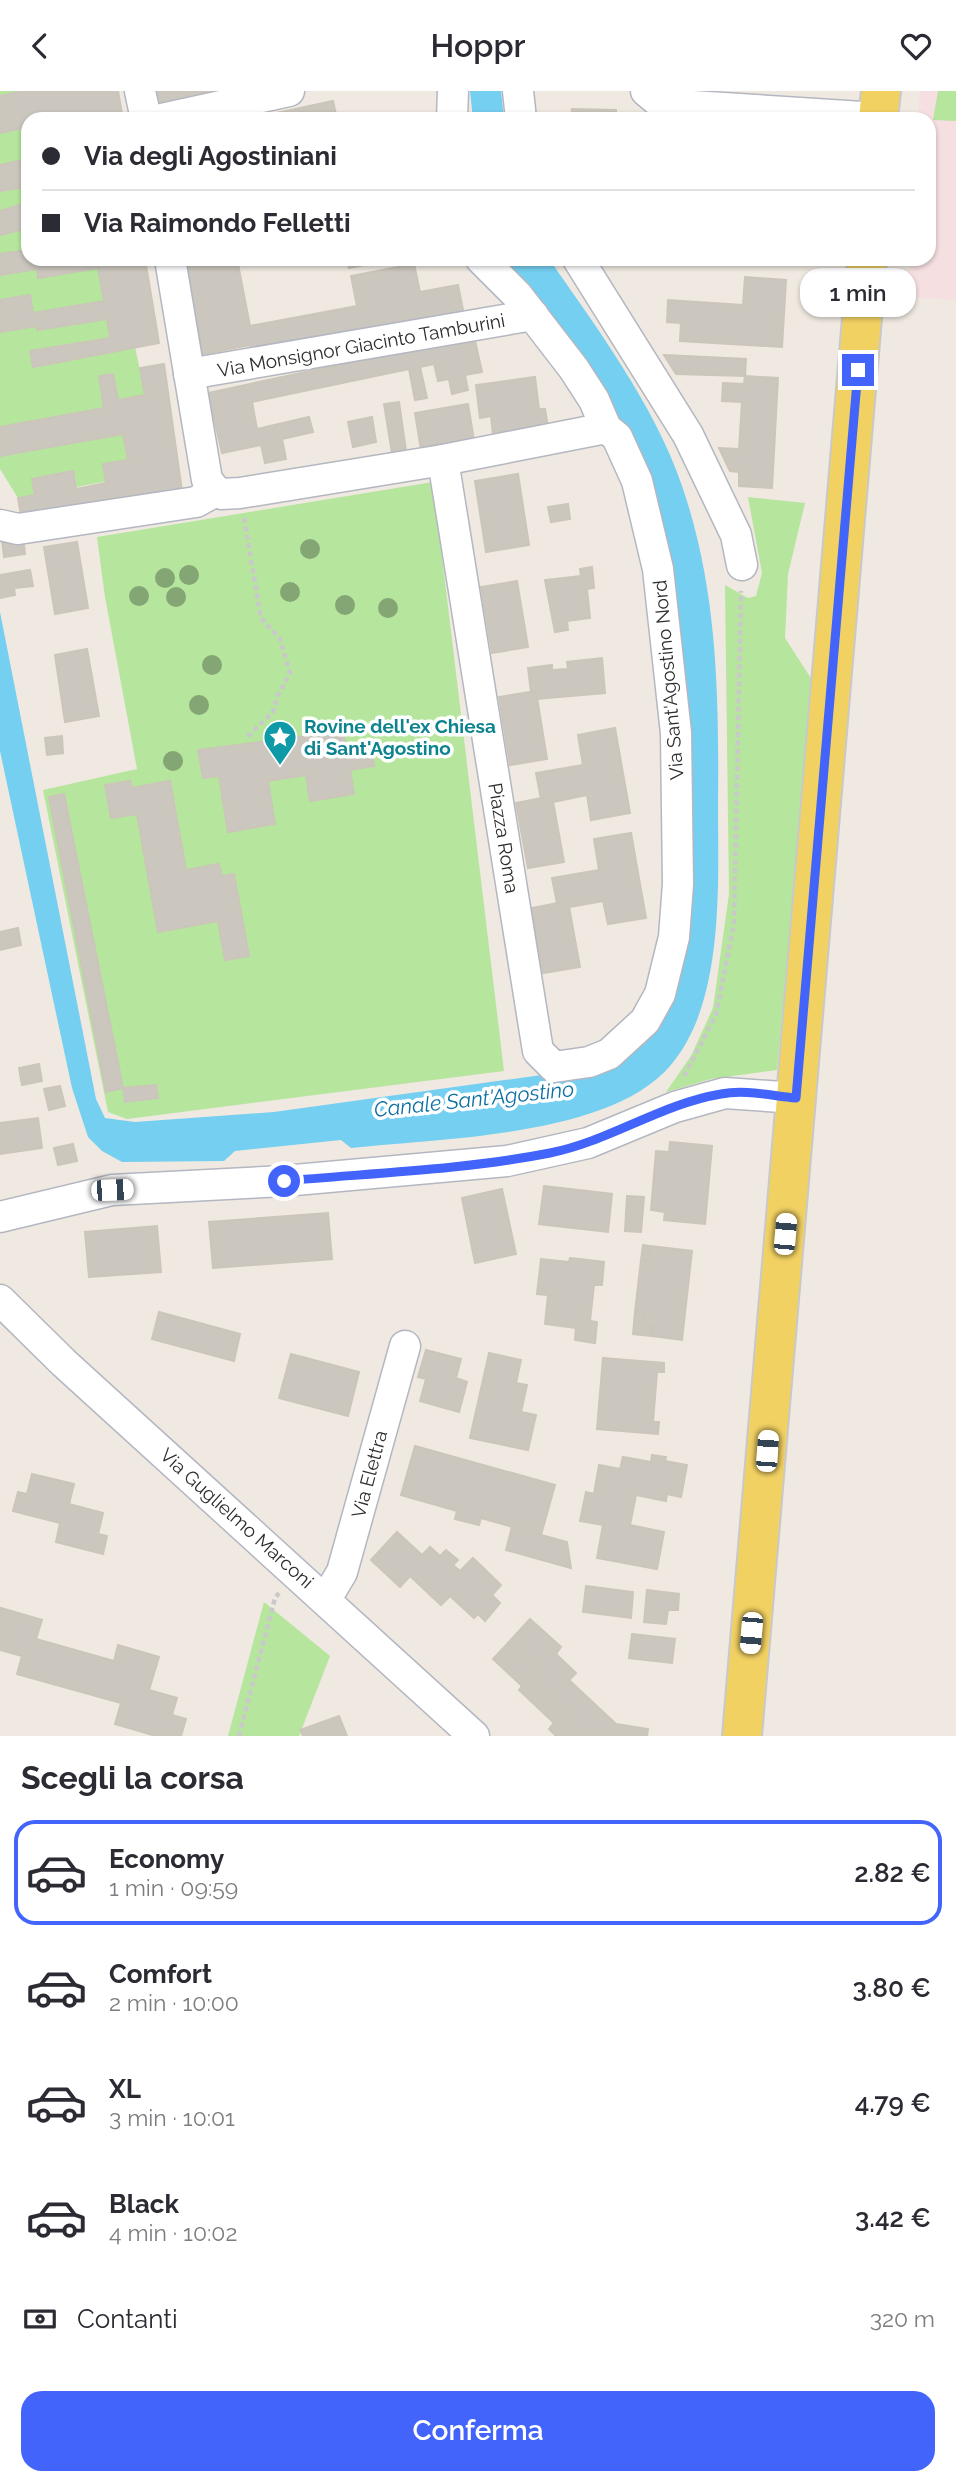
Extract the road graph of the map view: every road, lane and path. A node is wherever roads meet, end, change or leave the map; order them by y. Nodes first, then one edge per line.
1 (140, 91) edge
2 (289, 91) edge
3 (453, 91) edge
4 (518, 91) edge
5 (646, 91) edge
6 (881, 91) edge
7 (144, 112) edge
8 (194, 112) edge
9 (452, 112) edge
10 (520, 112) edge
11 (778, 112) edge
12 (879, 112) edge
13 (171, 266) edge
14 (487, 266) edge
15 (582, 266) edge
16 (866, 266) edge
17 (533, 316) junction
18 (189, 374) junction
19 (606, 428) junction
20 (443, 460) junction
21 (228, 492) junction
22 (9, 527) edge
23 (742, 565) joint
24 (247, 737) dead end
25 (538, 1051) joint
26 (680, 1084) dead end
27 (796, 1098) junction
28 (0, 1217) edge
29 (0, 1300) edge
30 (0, 1326) edge
31 (32, 1332) junction
32 (405, 1346) dead end
33 (282, 1589) dead end
34 (326, 1599) junction
35 (239, 1736) edge
36 (474, 1736) edge
37 (742, 1736) edge

1 - 7 street
2 - 8 street
3 - 9 street
4 - 10 street
5 - 11 street
6 - 12 main road
13 - 18 street
14 - 17 street, Via Sant'Agostino Nord
15 - 23 street
16 - 27 main road
17 - 18 street, Via Monsignor Giacinto Tamburini
17 - 19 street, Via Sant'Agostino Nord
18 - 21 street
19 - 20 street
19 - 25 street, Via Sant'Agostino Nord
20 - 21 street
20 - 25 street, Piazza Roma
21 - 22 street
21 - 24 path
23 - 26 path
27 - 28 street
27 - 37 main road
29 - 31 street, Via Guglielmo Marconi
30 - 31 street
31 - 34 street, Via Guglielmo Marconi
32 - 34 street, Via Elettra
33 - 35 path
34 - 36 street, Via Guglielmo Marconi

